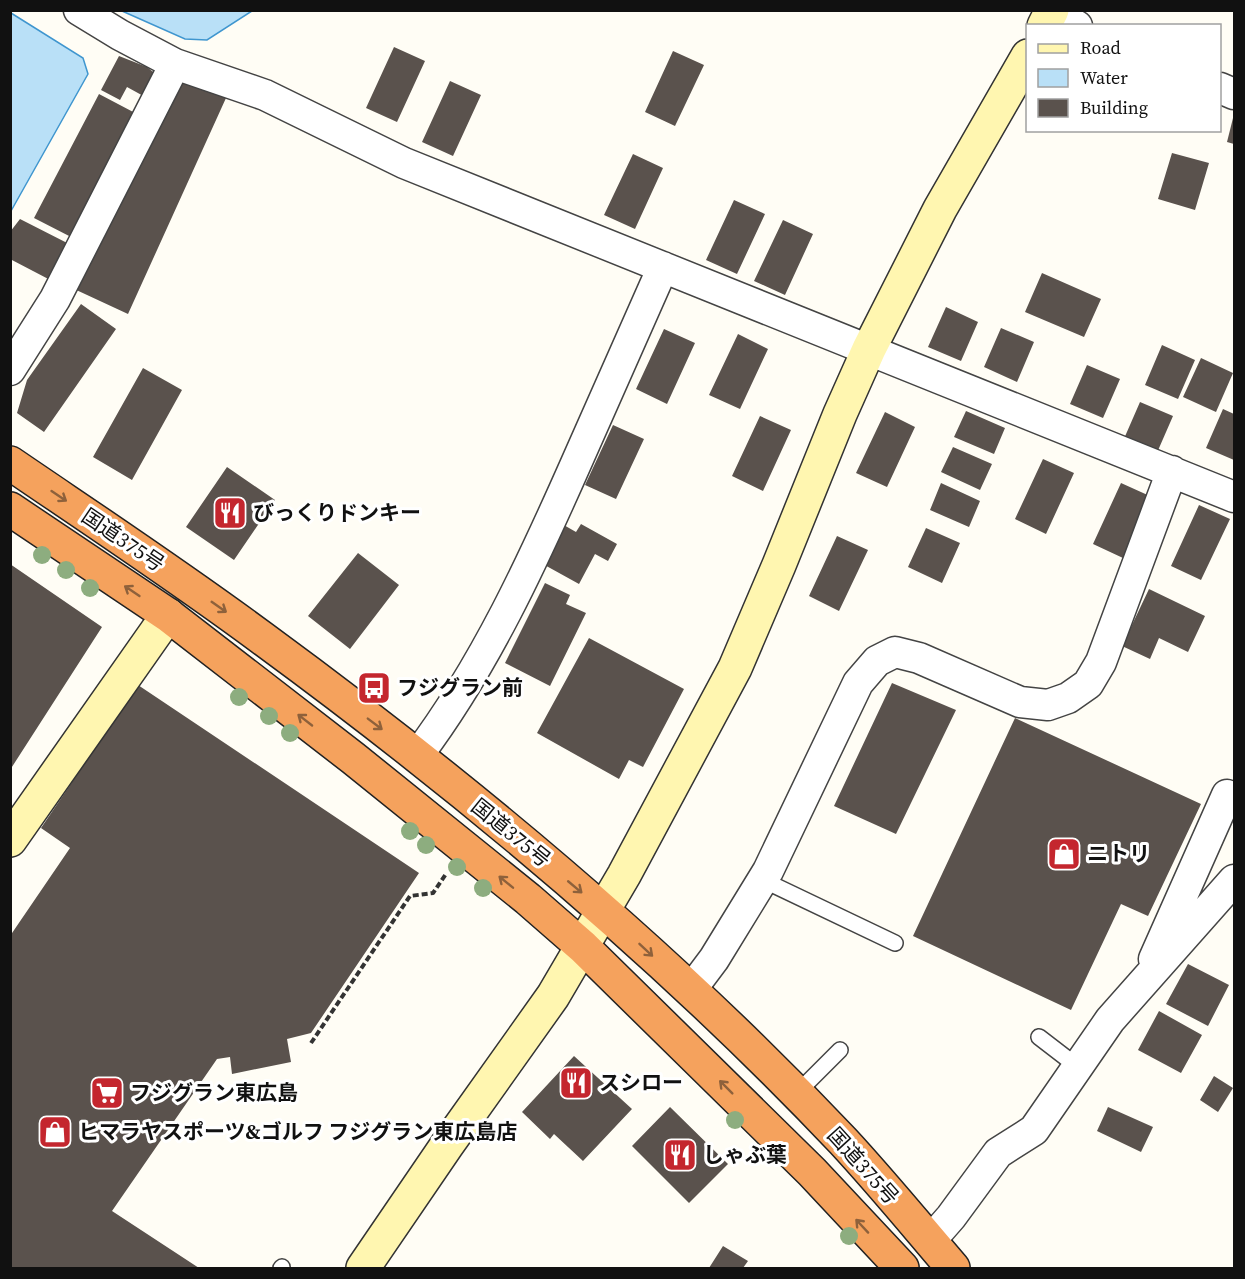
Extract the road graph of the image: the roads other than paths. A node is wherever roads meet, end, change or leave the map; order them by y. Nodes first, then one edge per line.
1 (79, 10) edge
2 (1026, 59) edge
3 (175, 64) junction
4 (663, 267) junction
5 (869, 349) junction
6 (10, 370) edge
7 (10, 463) edge
8 (1172, 471) junction
9 (1234, 497) edge
10 (10, 509) edge
11 (168, 615) junction
12 (417, 756) junction
13 (1227, 795) dead end
14 (10, 840) edge
15 (763, 880) junction
16 (1234, 880) edge
17 (603, 910) junction
18 (895, 943) dead end
19 (583, 947) junction
20 (1143, 983) junction
21 (690, 991) junction
22 (1039, 1037) dead end
23 (840, 1050) dead end
24 (1078, 1068) junction
25 (796, 1094) junction
26 (930, 1241) junction
27 (363, 1269) edge
28 (902, 1269) edge
29 (953, 1269) edge

1 - 3 street
2 - 5 street
3 - 4 street
3 - 6 street
4 - 5 street
4 - 12 street
5 - 8 street
5 - 17 street
7 -> 12 highway, 国道375号
8 - 9 street
8 - 15 street
11 -> 10 highway, 国道375号
11 - 14 street
19 -> 11 highway, 国道375号
12 -> 17 highway, 国道375号
13 - 20 street
15 - 18 lane
15 - 21 street
16 - 20 street
17 - 19 street
17 -> 21 highway, 国道375号
19 - 27 street
28 -> 19 highway, 国道375号
20 - 24 street
21 - 25 highway, 国道375号
22 - 24 lane
23 - 25 lane
24 - 26 street
25 - 26 highway, 国道375号
26 - 29 highway, 国道375号

